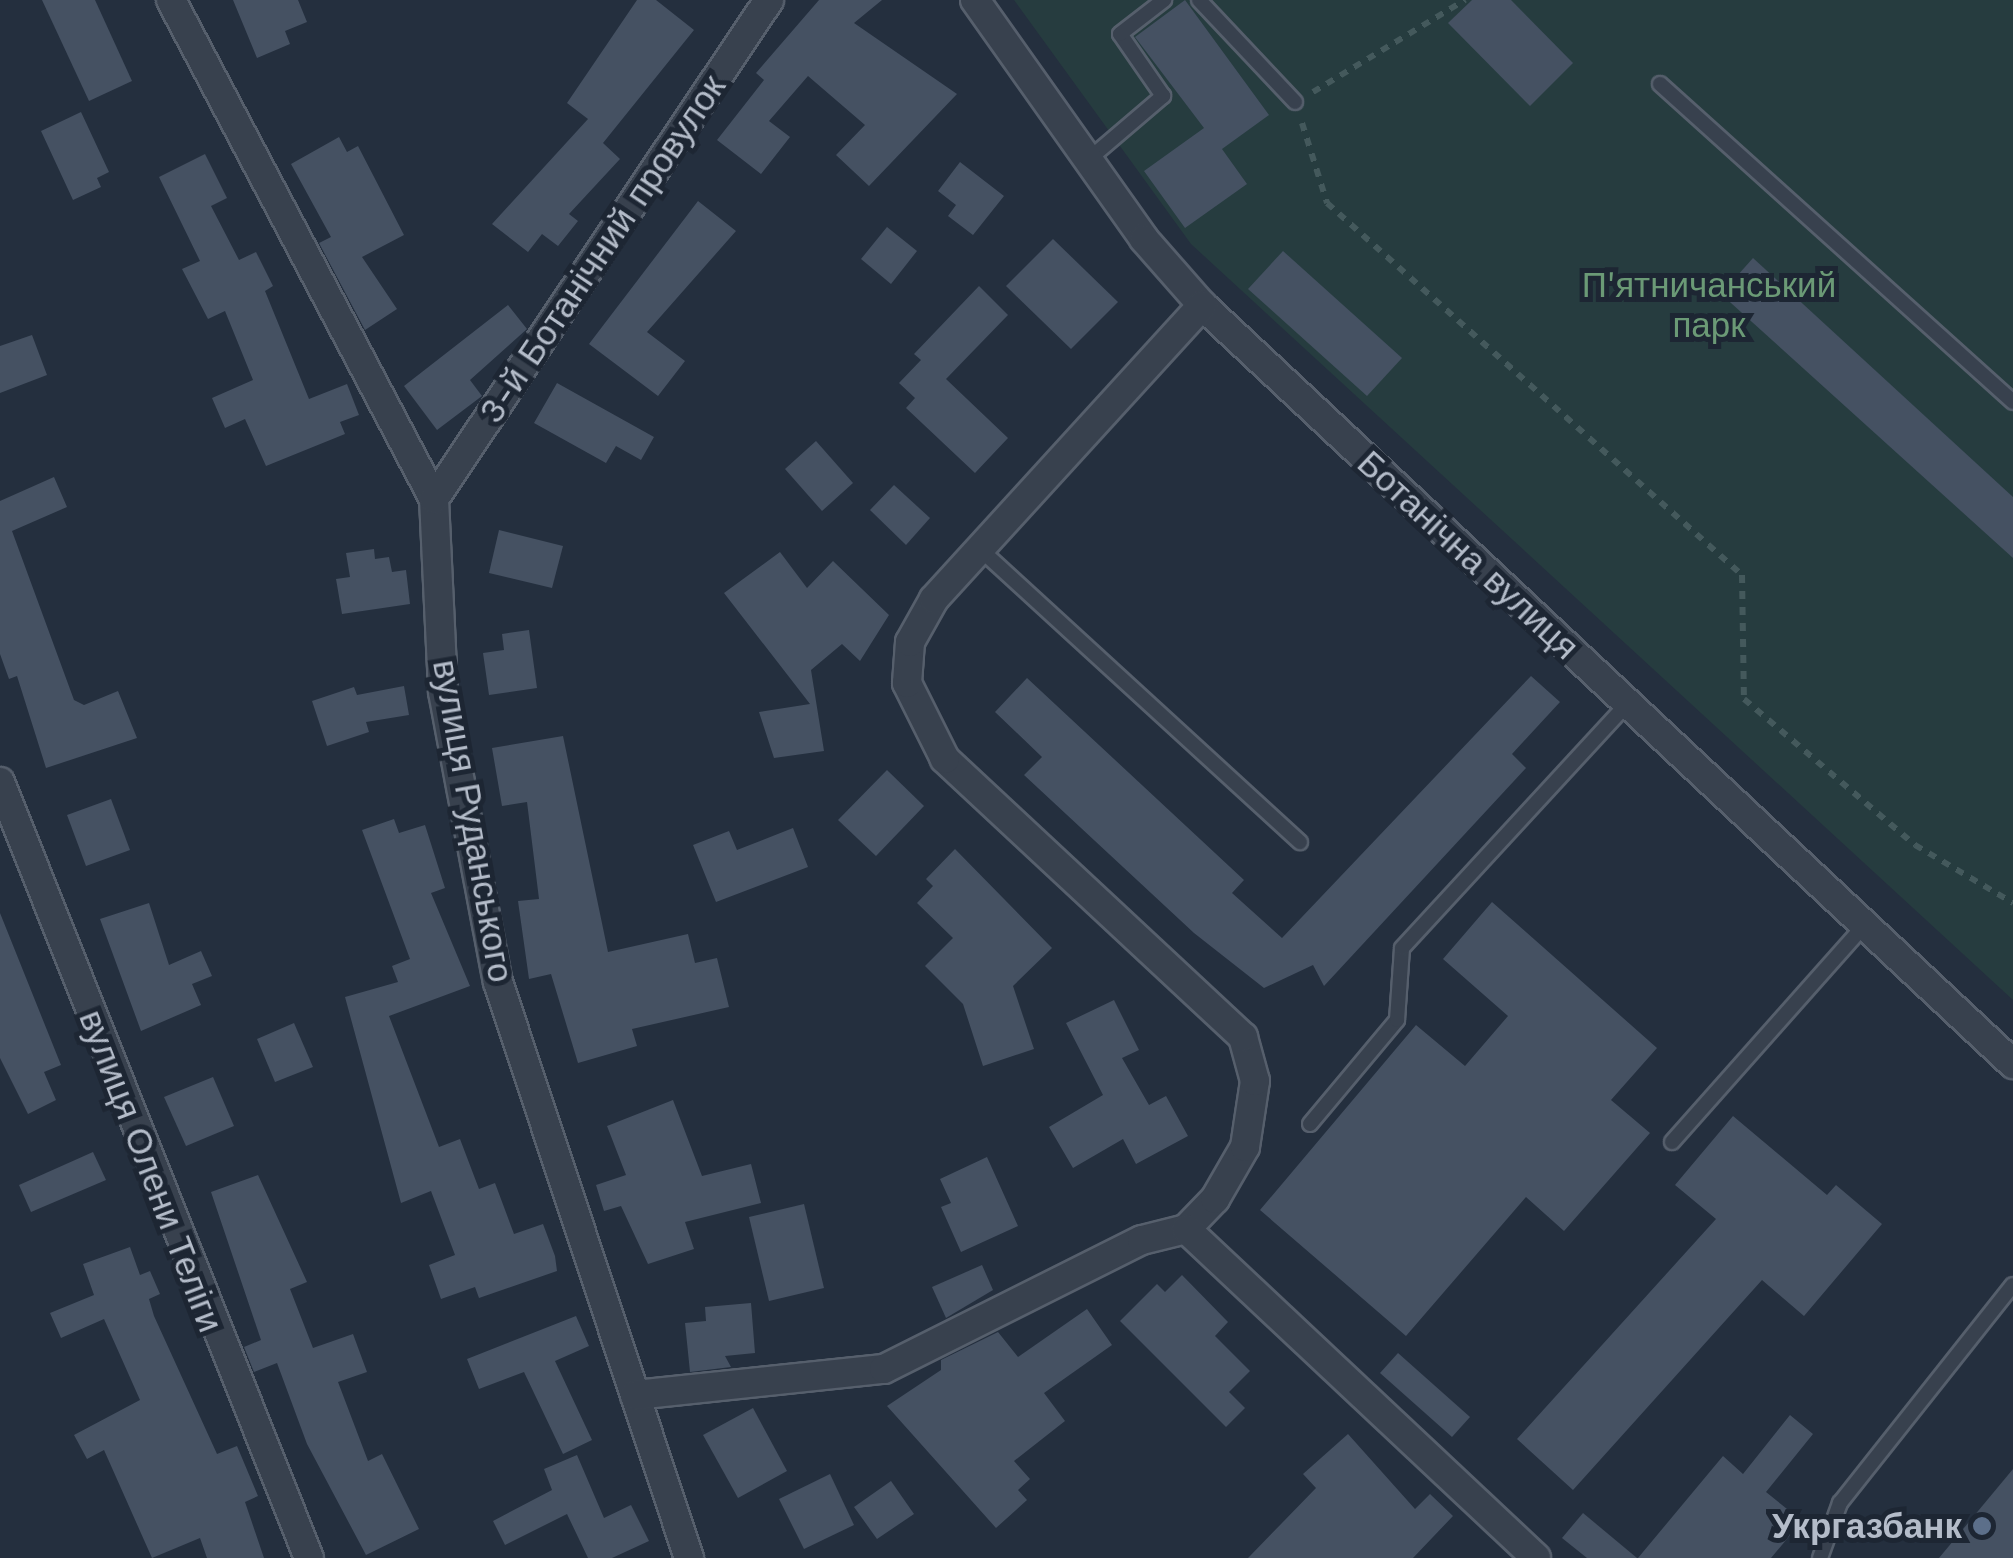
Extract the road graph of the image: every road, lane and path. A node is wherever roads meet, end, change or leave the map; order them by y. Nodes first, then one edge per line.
1 (170, 0) edge
2 (770, 0) edge
3 (975, 0) edge
4 (1164, 0) edge
5 (1199, 0) edge
6 (1466, 0) edge
7 (1660, 84) dead end
8 (1295, 102) junction
9 (1087, 161) junction
10 (1202, 305) junction
11 (2013, 402) edge
12 (434, 499) junction
13 (980, 550) junction
14 (1627, 704) junction
15 (0, 782) edge
16 (1300, 842) dead end
17 (2013, 903) edge
18 (1865, 925) junction
19 (2013, 1064) edge
20 (1310, 1124) dead end
21 (1672, 1142) dead end
22 (1186, 1229) junction
23 (2013, 1285) edge
24 (634, 1394) junction
25 (309, 1558) edge
26 (689, 1558) edge
27 (1536, 1558) edge
28 (1820, 1558) edge

1 - 12 street, вулиця Руданського
2 - 12 street, 3-й Ботанічний провулок
3 - 9 street, Ботанічна вулиця
4 - 9 lane
5 - 8 lane
6 - 8 path
7 - 11 lane
8 - 17 path
9 - 10 street, Ботанічна вулиця
10 - 13 street
10 - 14 street, Ботанічна вулиця
12 - 24 street, вулиця Руданського
13 - 16 lane
13 - 22 street
14 - 18 street, Ботанічна вулиця
14 - 20 lane
15 - 25 street, вулиця Олени Теліги
18 - 19 street, Ботанічна вулиця
18 - 21 lane
22 - 24 street
22 - 27 street
23 - 28 lane
24 - 26 street, вулиця Руданського

